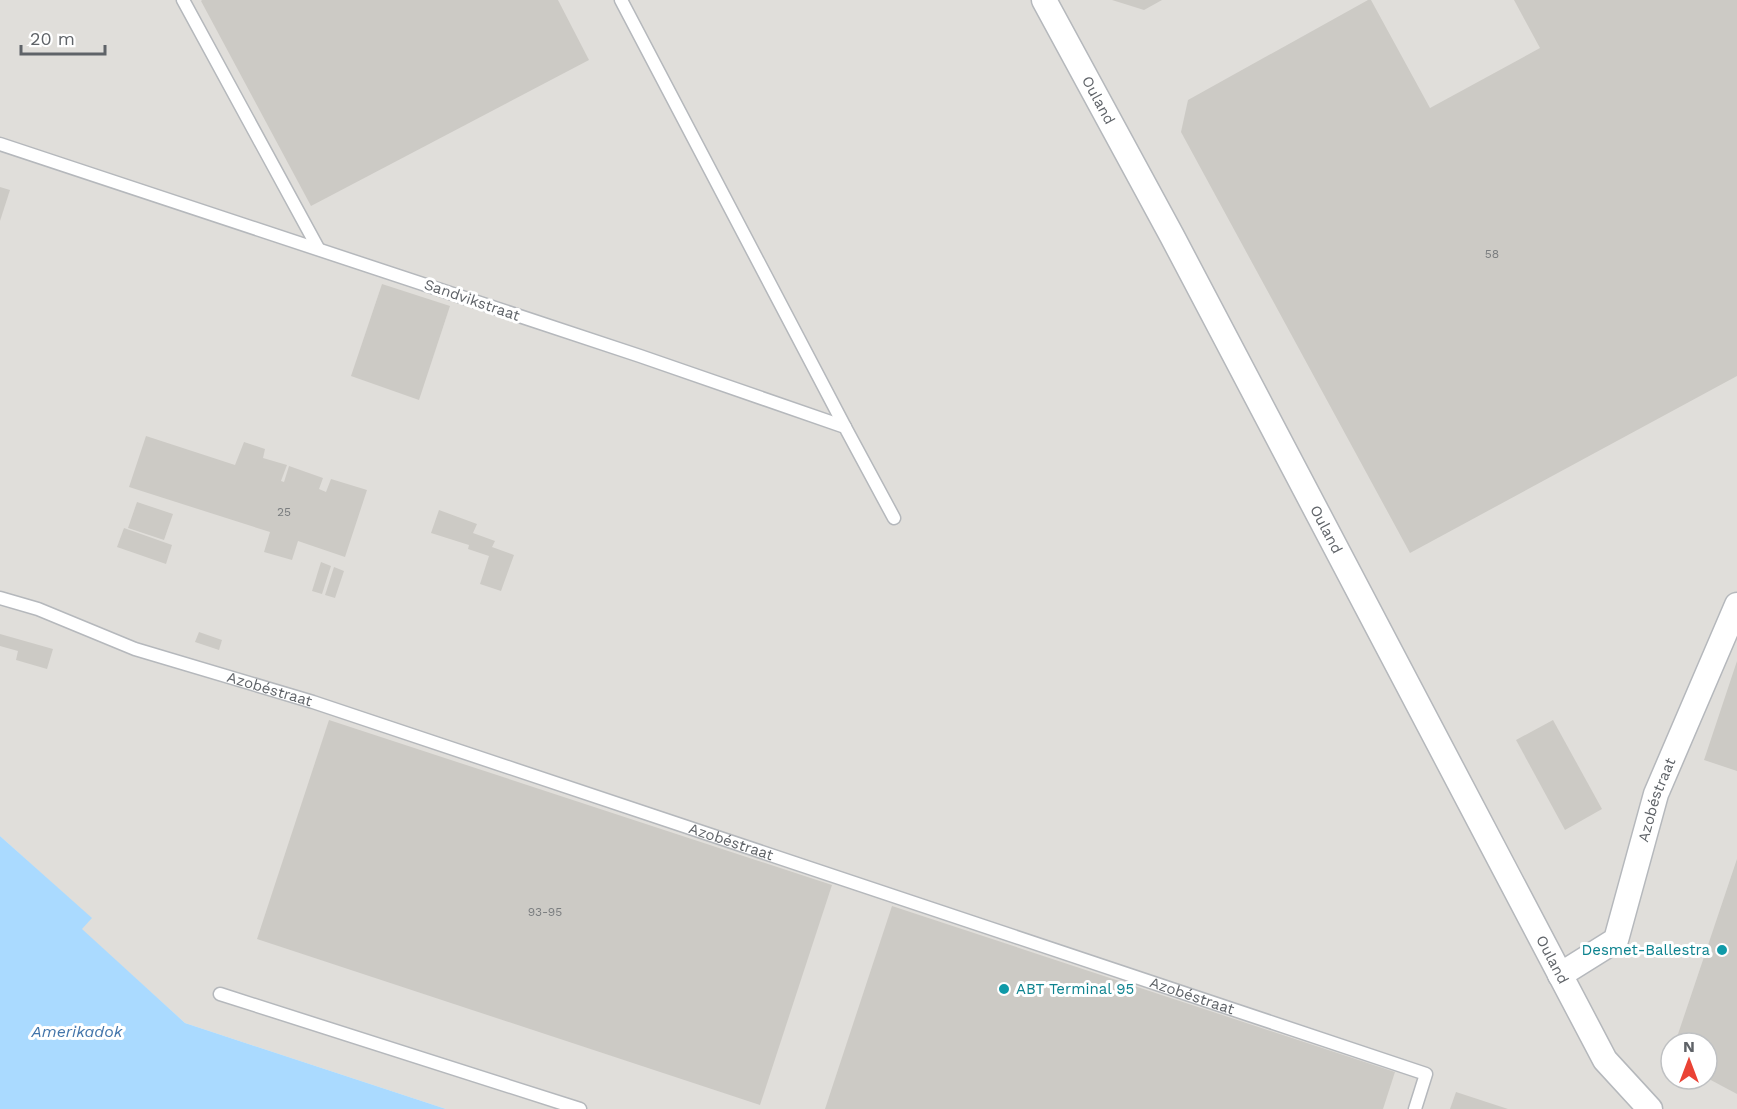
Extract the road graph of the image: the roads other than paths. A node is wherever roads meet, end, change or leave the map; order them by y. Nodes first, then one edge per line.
1 (183, 0) edge
2 (621, 0) edge
3 (1044, 0) edge
4 (0, 144) edge
5 (318, 248) junction
6 (845, 427) junction
7 (894, 518) dead end
8 (0, 598) edge
9 (1737, 605) edge
10 (1560, 975) junction
11 (220, 994) dead end
12 (580, 1109) edge
13 (1415, 1109) edge
14 (1650, 1109) edge

1 - 5 lane
2 - 6 lane
3 - 10 street, Ouland
4 - 5 lane, Sandvikstraat
5 - 6 lane, Sandvikstraat
6 - 7 lane
8 - 13 lane, Azobéstraat
9 - 10 street, Azobéstraat
10 - 14 street, Ouland
11 - 12 lane

